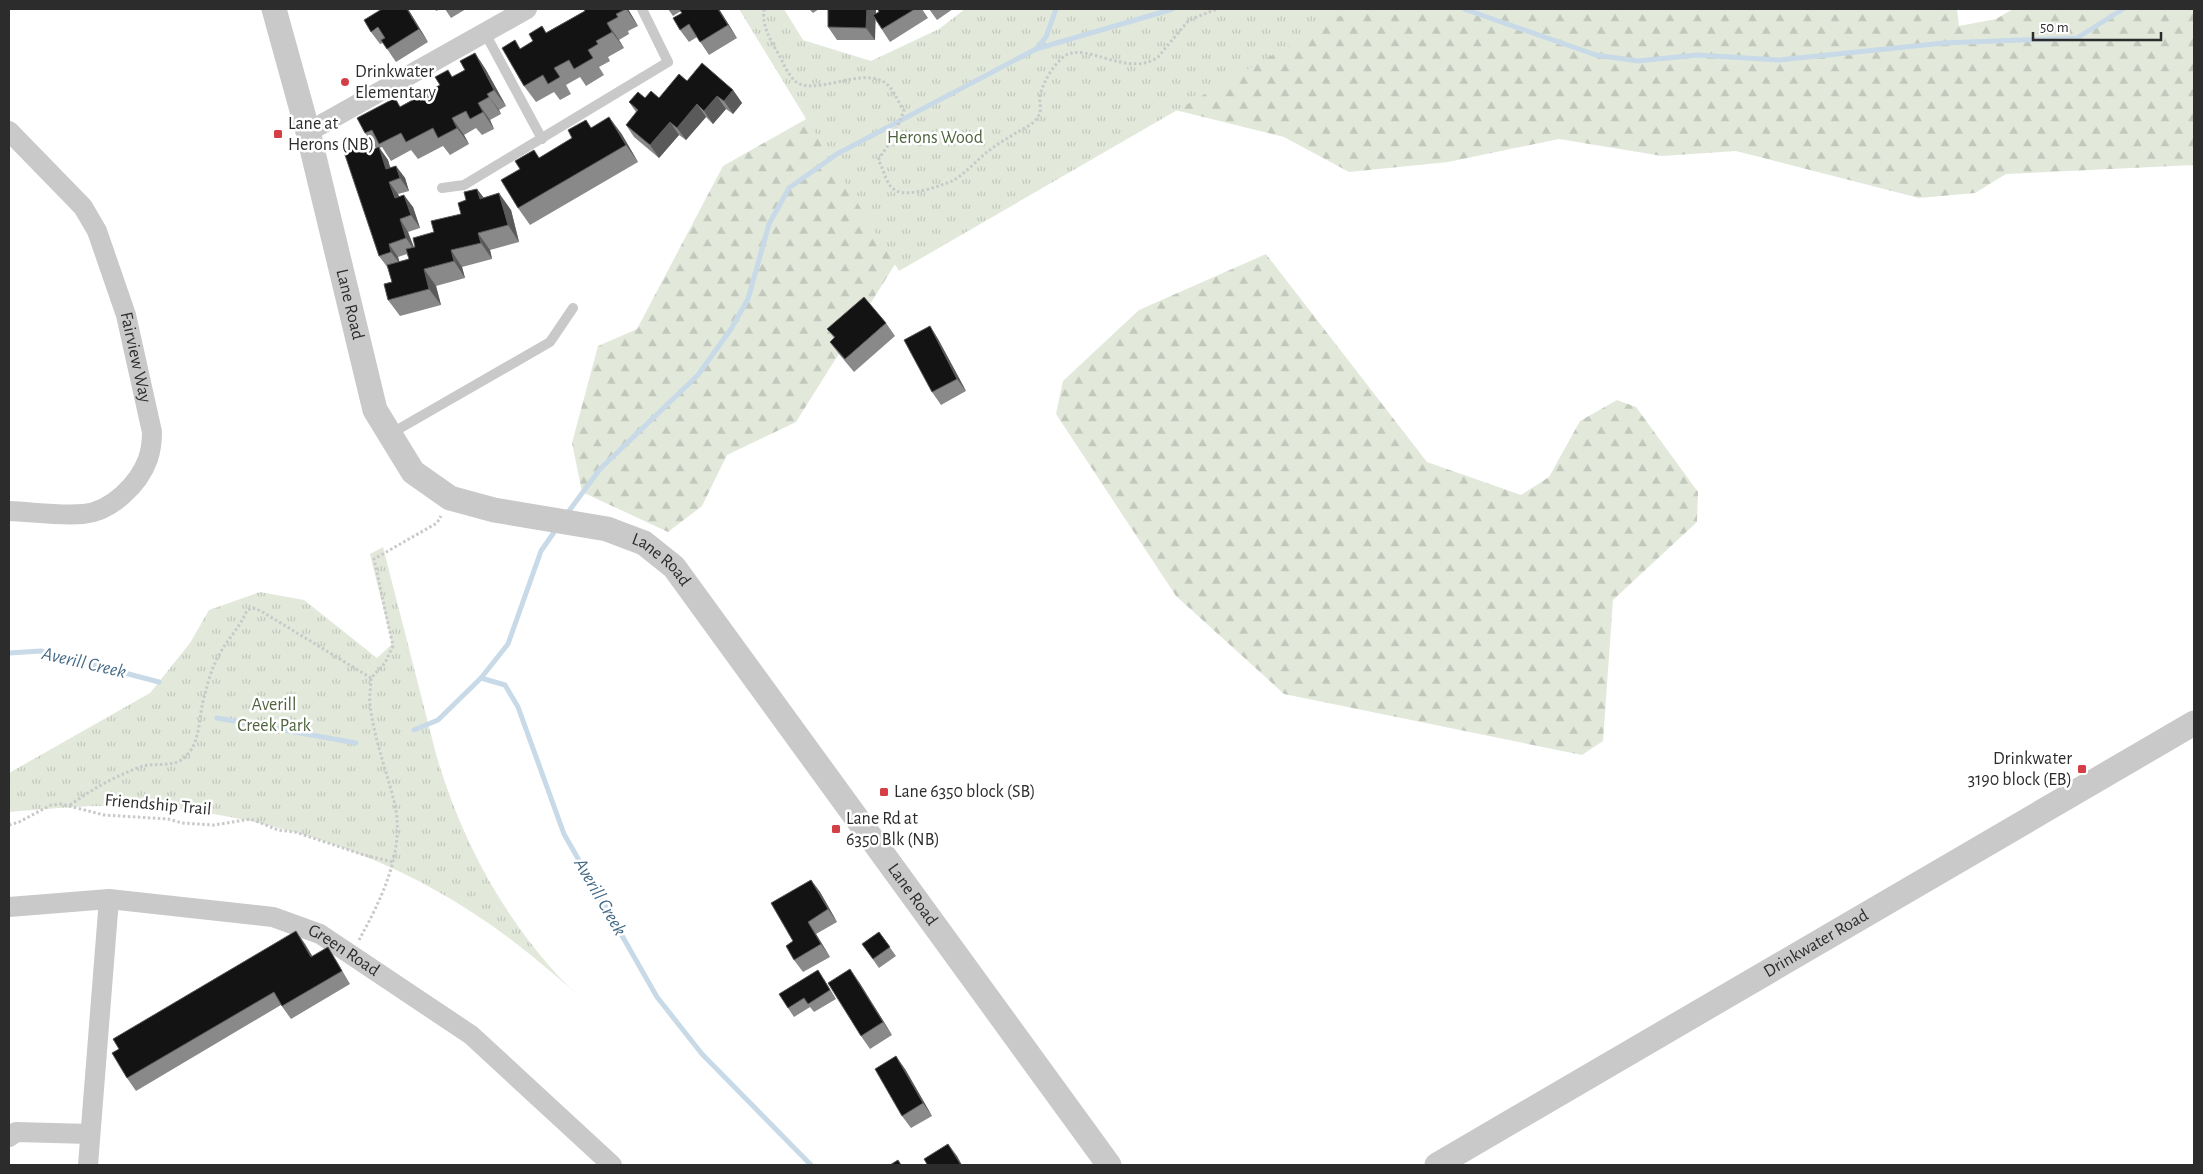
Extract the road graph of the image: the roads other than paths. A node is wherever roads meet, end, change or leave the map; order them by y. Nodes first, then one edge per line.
1 (274, 9) edge
2 (527, 9) edge
3 (642, 9) edge
4 (485, 33) junction
5 (9, 131) edge
6 (308, 132) junction
7 (542, 140) junction
8 (442, 188) dead end
9 (573, 308) dead end
10 (390, 434) junction
11 (9, 511) edge
12 (2194, 723) edge
13 (109, 899) junction
14 (9, 907) edge
15 (90, 1134) junction
16 (9, 1137) edge
17 (88, 1165) edge
18 (612, 1165) edge
19 (1109, 1165) edge
20 (1437, 1165) edge

1 - 6 street, Lane Road
2 - 4 street
3 - 7 lane
4 - 6 street
4 - 7 lane
5 - 11 street, Fairview Way
6 - 10 street, Lane Road
7 - 8 lane
9 - 10 lane
10 - 19 street, Lane Road
12 - 20 street, Drinkwater Road
13 - 14 street, Green Road
13 - 15 street
13 - 18 street, Green Road
15 - 16 street
15 - 17 street

